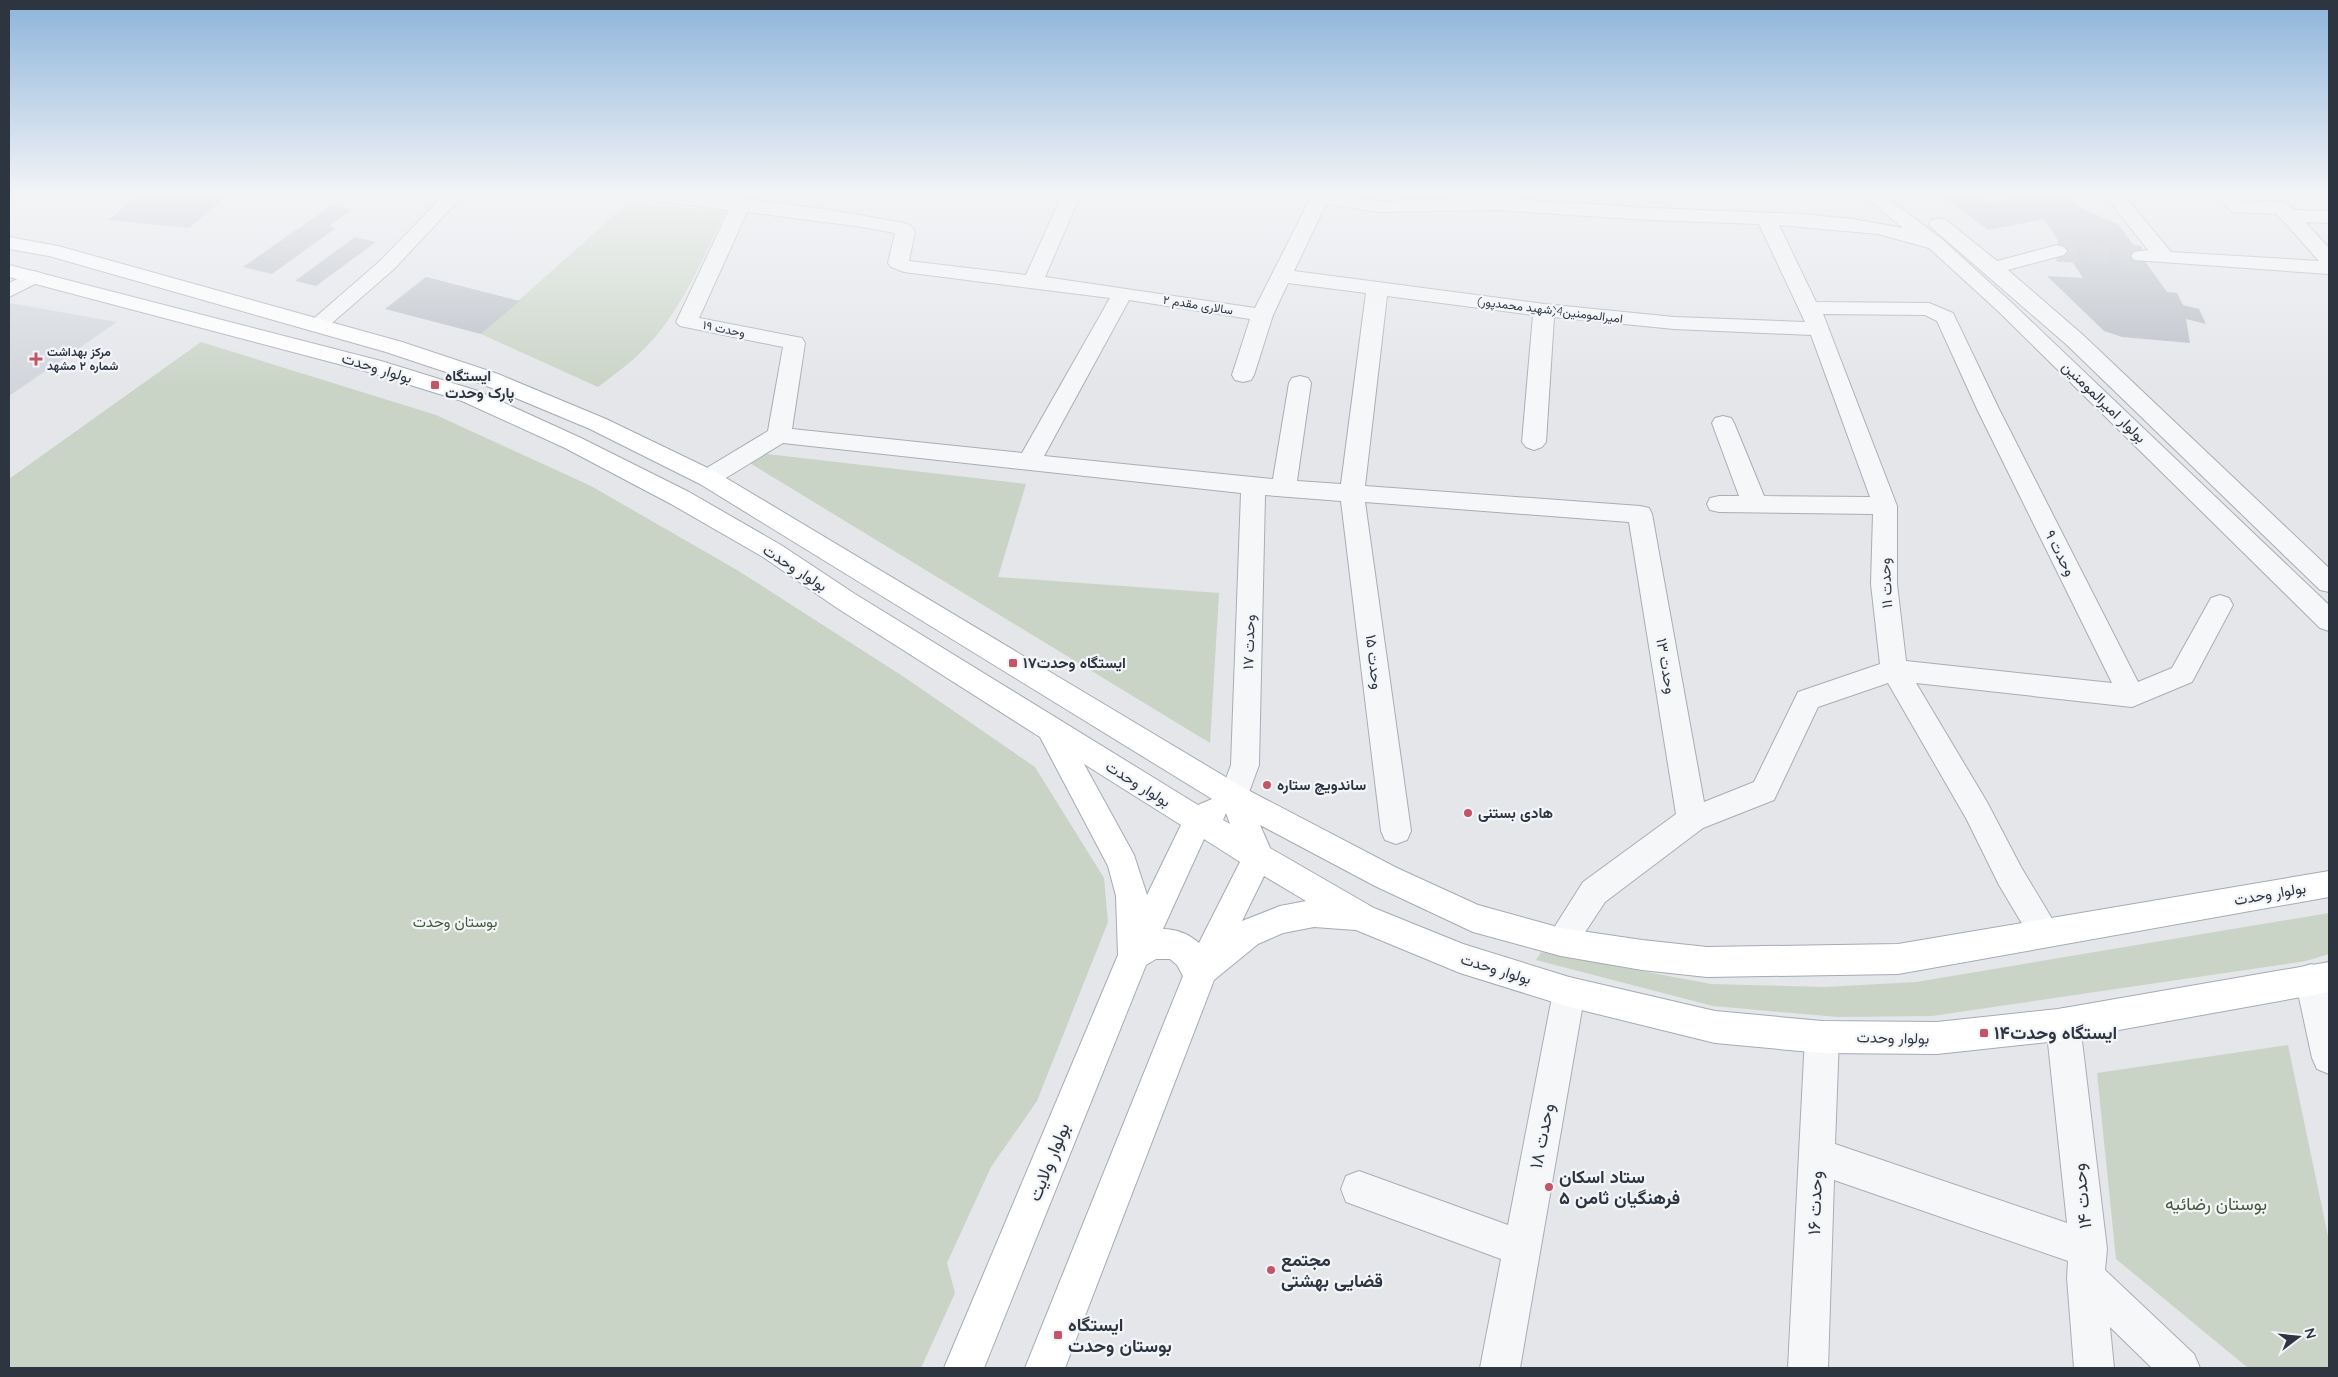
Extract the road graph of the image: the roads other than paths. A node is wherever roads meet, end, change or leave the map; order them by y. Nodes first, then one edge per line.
1 (77, 257) edge
2 (394, 257) edge
3 (717, 257) edge
4 (901, 257) edge
5 (1044, 257) edge
6 (1290, 257) edge
7 (1785, 257) edge
8 (1950, 257) edge
9 (1977, 257) edge
10 (2033, 257) tunnel mouth
11 (2156, 257) tunnel mouth
12 (2165, 258) joint
13 (1993, 268) junction
14 (2329, 268) edge
15 (1282, 276) junction
16 (16, 277) edge
17 (1033, 282) junction
18 (1377, 288) junction
19 (1123, 293) junction
20 (1544, 310) junction
21 (1262, 315) junction
22 (1814, 318) junction
23 (318, 325) junction
24 (1243, 375) dead end
25 (1300, 383) dead end
26 (1988, 409) joint
27 (1723, 423) dead end
28 (778, 435) junction
29 (1534, 442) dead end
30 (1029, 462) junction
31 (708, 478) junction
32 (1253, 486) junction
33 (1284, 488) junction
34 (1352, 493) junction
35 (1719, 504) dead end
36 (1755, 505) junction
37 (1885, 506) junction
38 (2329, 583) edge
39 (2220, 605) dead end
40 (2329, 621) edge
41 (1894, 670) junction
42 (2132, 696) junction
43 (1052, 730) junction
44 (1234, 797) junction
45 (1692, 819) junction
46 (1198, 821) junction
47 (1396, 831) dead end
48 (1258, 857) junction
49 (2329, 884) edge
50 (1363, 918) junction
51 (2044, 932) junction
52 (1561, 942) junction
53 (1134, 955) junction
54 (1199, 976) junction
55 (2320, 978) edge
56 (1569, 992) junction
57 (2063, 1024) junction
58 (1822, 1037) junction
59 (2329, 1058) edge
60 (1817, 1156) junction
61 (1359, 1189) dead end
62 (1521, 1248) junction
63 (2087, 1264) junction
64 (964, 1368) edge
65 (1045, 1368) edge
66 (1500, 1368) edge
67 (1808, 1368) edge
68 (2094, 1368) edge
69 (2180, 1368) edge

1 - 23 main road, بولوار وحدت
2 - 23 street
3 - 28 street, وحدت ۱۹
4 - 17 street, سالاری مقدم ۲
5 - 17 street
6 - 15 street
7 - 22 street, وحدت ۱۱
8 - 40 street, بولوار امیرالمومنین
9 - 13 street, بولوار امیرالمومنین
10 - 13 street
11 - 12 street
12 - 14 street
13 - 38 street, بولوار امیرالمومنین
15 - 18 street, امیرالمومنین4(شهید محمدپور)
15 - 21 street
16 - 43 main road, بولوار وحدت
17 - 19 street, سالاری مقدم ۲
18 - 20 street, امیرالمومنین4(شهید محمدپور)
18 - 34 street, وحدت ۱۵
19 - 21 street, سالاری مقدم ۲
19 - 30 street
20 - 22 street, امیرالمومنین4(شهید محمدپور)
20 - 29 street
21 - 24 street
22 - 26 street, امیرالمومنین4(شهید محمدپور)
22 - 37 street, وحدت ۱۱
23 - 31 main road, بولوار وحدت
25 - 33 street
26 - 42 street, وحدت ۹
27 - 36 street
28 - 30 street
28 - 31 street
30 - 32 street
31 - 44 main road, بولوار وحدت
32 - 33 street
32 - 44 street, وحدت ۱۷
33 - 34 street
34 - 45 street, وحدت ۱۳
34 - 47 street, وحدت ۱۵
35 - 36 street
36 - 37 street
37 - 41 street, وحدت ۱۱
39 - 42 street
41 - 42 street
41 - 45 street
41 - 51 street, وحدت ۱۱
43 - 46 main road, بولوار وحدت
43 - 53 main road, بولوار ولایت
44 - 46 main road
44 - 48 main road
44 - 52 main road, بولوار وحدت
45 - 52 street
46 - 48 main road, بولوار وحدت
46 - 53 main road, بولوار ولایت
48 - 50 main road, بولوار وحدت
48 - 54 main road
49 - 51 main road, بولوار وحدت
50 - 54 main road
50 - 56 main road, بولوار وحدت
51 - 52 main road, بولوار وحدت
53 - 54 main road
53 - 64 main road, بولوار ولایت
54 - 65 main road
55 - 57 main road, بولوار وحدت
55 - 59 street
56 - 58 main road, بولوار وحدت
56 - 62 street, وحدت ۱۸
57 - 58 main road, بولوار وحدت
57 - 63 street, وحدت ۱۴
58 - 60 street, وحدت ۱۶
60 - 63 street
60 - 67 street, وحدت ۱۶
61 - 62 street
62 - 66 street, وحدت ۱۸
63 - 68 street, وحدت ۱۴
63 - 69 street

